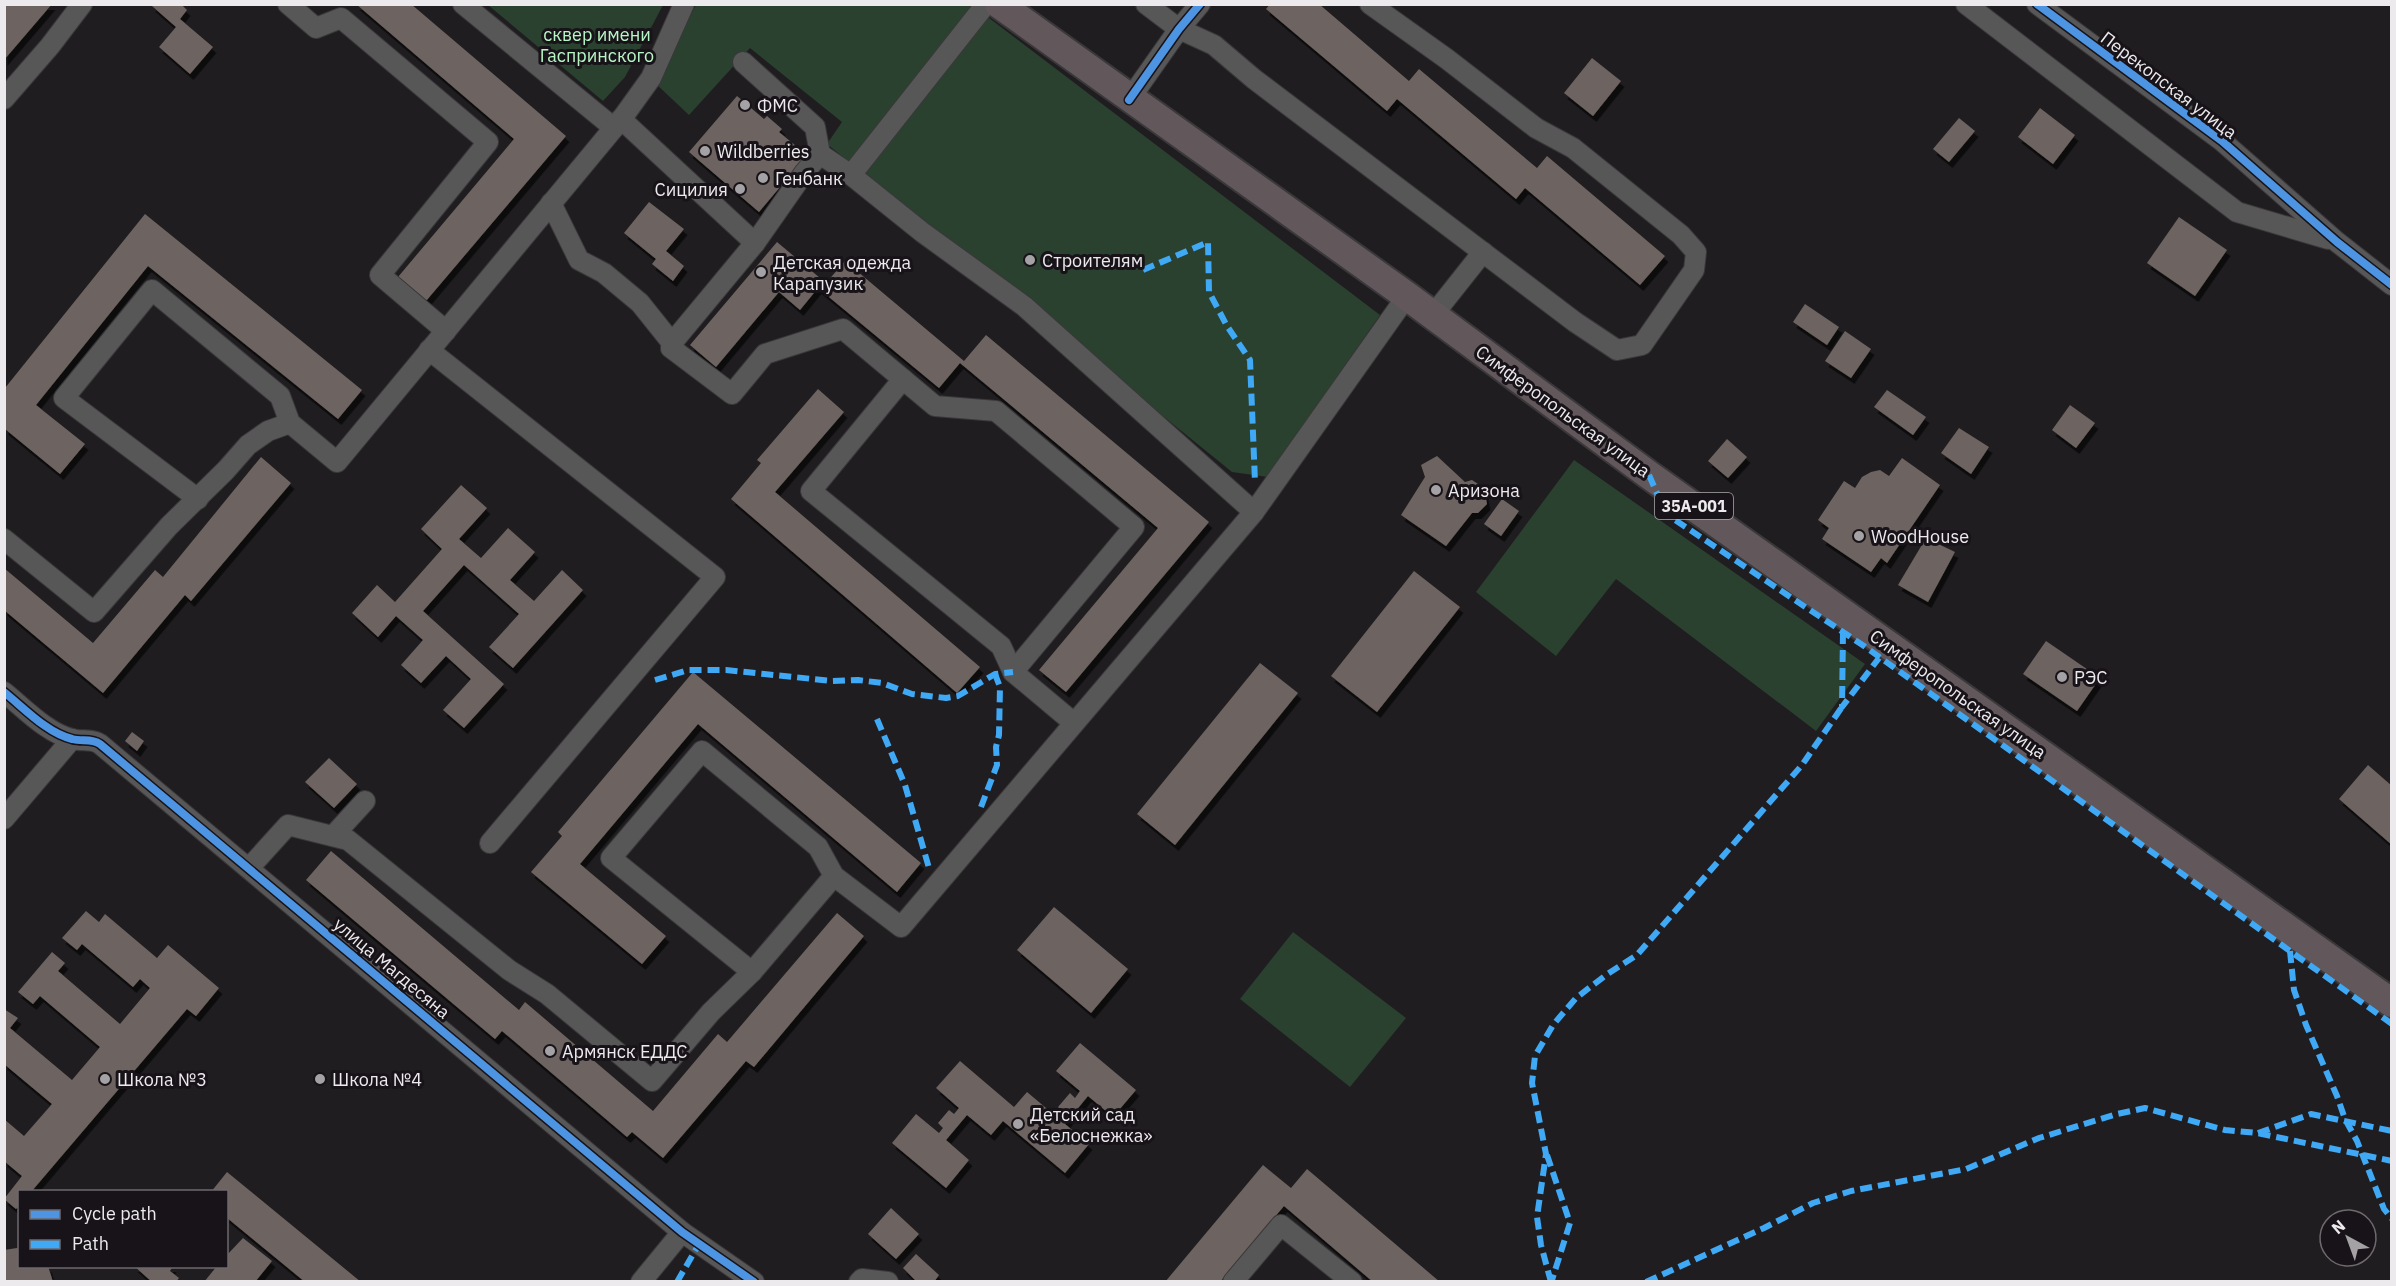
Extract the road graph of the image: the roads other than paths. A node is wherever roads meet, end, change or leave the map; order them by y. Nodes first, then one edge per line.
1 (82, 4) edge
2 (288, 4) edge
3 (463, 4) edge
4 (684, 4) edge
5 (986, 4) edge
6 (999, 4) edge
7 (1146, 4) edge
8 (1200, 4) edge
9 (1370, 4) edge
10 (1966, 4) edge
11 (2037, 4) edge
12 (1179, 29) junction
13 (743, 62) dead end
14 (4, 99) edge
15 (1129, 100) junction
16 (617, 123) junction
17 (820, 154) junction
18 (851, 175) junction
19 (551, 203) junction
20 (2337, 242) junction
21 (755, 243) junction
22 (1483, 252) junction
23 (2391, 285) edge
24 (1407, 296) junction
25 (1433, 315) junction
26 (446, 331) junction
27 (672, 343) junction
28 (429, 350) junction
29 (903, 379) junction
30 (290, 423) junction
31 (198, 499) junction
32 (1254, 512) junction
33 (4, 539) edge
34 (1013, 672) junction
35 (4, 692) edge
36 (1074, 723) junction
37 (72, 739) junction
38 (365, 801) dead end
39 (4, 819) edge
40 (333, 836) junction
41 (490, 843) dead end
42 (249, 868) junction
43 (834, 876) junction
44 (752, 972) junction
45 (2391, 1003) edge
46 (682, 1232) junction
47 (641, 1281) edge
48 (754, 1281) edge
49 (860, 1281) edge
50 (888, 1281) edge
51 (1233, 1281) edge
52 (1352, 1281) edge

1 - 14 street
2 - 26 street
3 - 16 street
4 - 16 street
5 - 18 street
6 - 15 highway, Симферопольская улица / 35А-001
7 - 12 street
8 - 12 street
9 - 22 street
10 - 20 street, Перекопская улица
11 - 20 street, Перекопская улица
12 - 15 street
12 - 22 street
13 - 17 street
15 - 24 highway, Симферопольская улица / 35А-001
16 - 19 street
16 - 21 street
17 - 18 street
17 - 21 street
18 - 32 street
19 - 26 street
19 - 27 street
20 - 23 street, Перекопская улица
21 - 27 street
22 - 25 street
24 - 25 highway, Симферопольская улица / 35А-001
24 - 32 street
25 - 45 highway, Симферопольская улица / 35А-001
26 - 28 street
27 - 29 street
28 - 30 street
28 - 41 street
29 - 34 street
29 - 34 street
30 - 31 street
30 - 31 street
31 - 33 street
32 - 36 street
34 - 36 street
35 - 37 street, улица Магдесяна
36 - 43 street
37 - 39 street
37 - 42 street, улица Магдесяна
38 - 40 street
40 - 42 street
40 - 44 street
42 - 46 street, улица Магдесяна
43 - 44 street
43 - 44 street
46 - 47 street
46 - 48 street, улица Магдесяна
49 - 50 street
51 - 52 street

